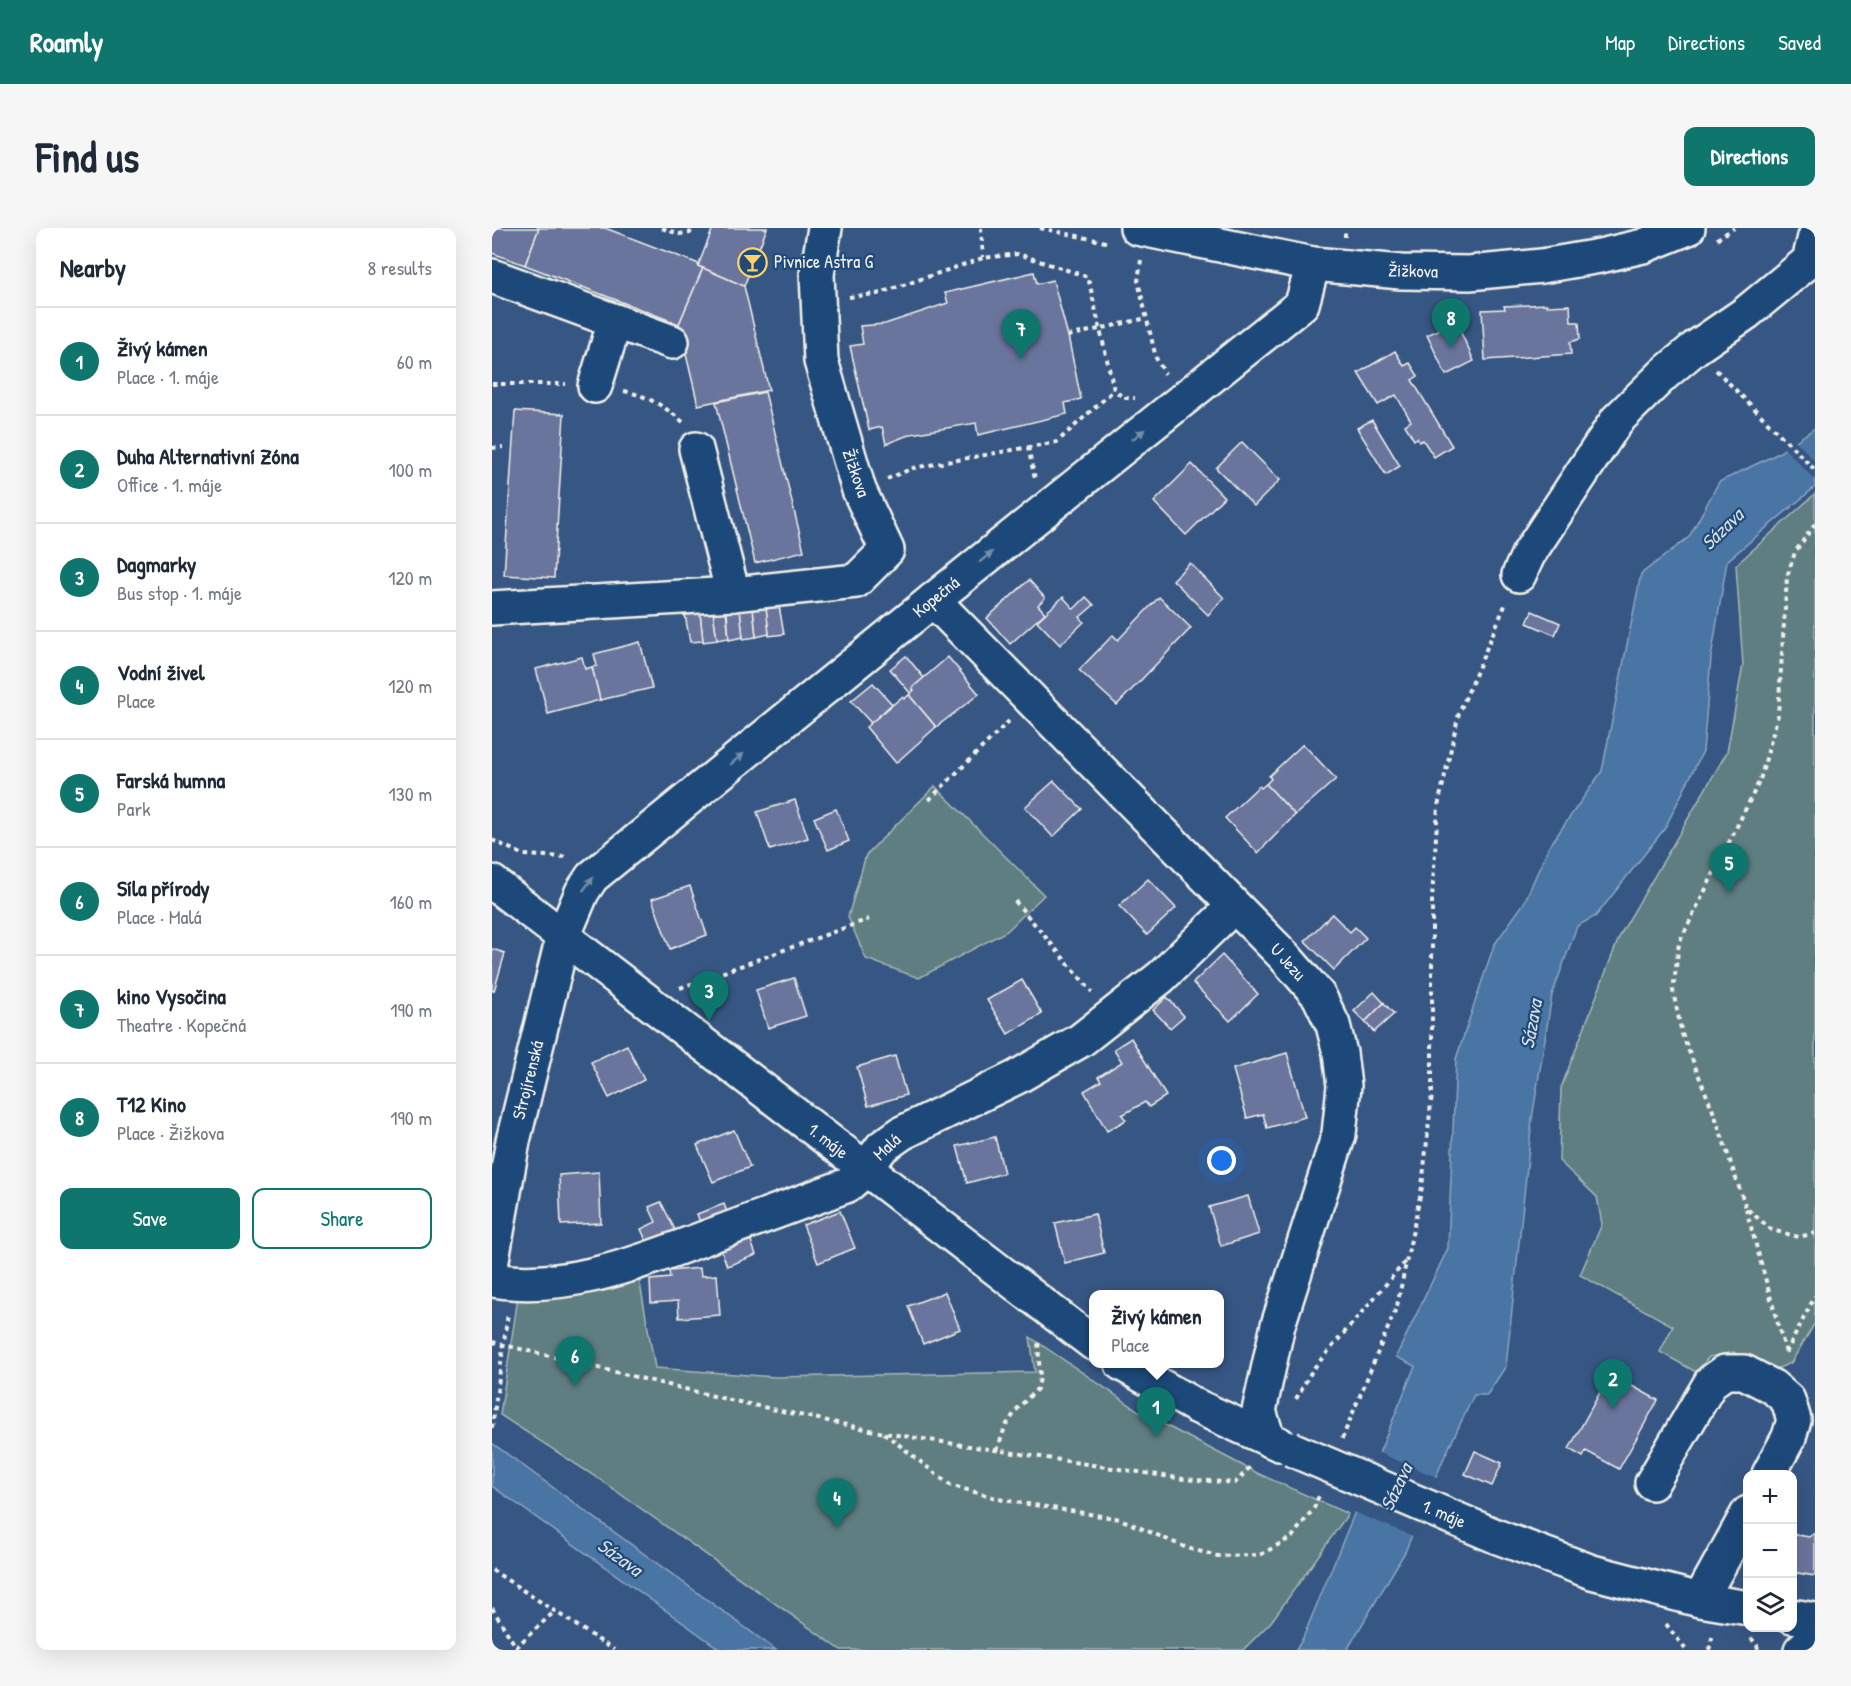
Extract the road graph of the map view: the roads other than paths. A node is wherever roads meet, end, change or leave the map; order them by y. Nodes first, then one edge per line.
1 (825, 228) edge
2 (1688, 228) edge
3 (1815, 237) edge
4 (1133, 241) edge
5 (1313, 264) junction
6 (492, 276) edge
7 (615, 321) junction
8 (672, 342) dead end
9 (595, 386) road end
10 (696, 449) road end
11 (1519, 575) dead end
12 (733, 594) junction
13 (933, 600) junction
14 (492, 608) edge
15 (492, 882) edge
16 (1234, 906) junction
17 (563, 937) junction
18 (503, 1138) edge
19 (865, 1170) junction
20 (492, 1260) edge
21 (492, 1280) edge
22 (1089, 1340) edge
23 (1129, 1368) edge
24 (1280, 1444) junction
25 (1770, 1470) edge
26 (1652, 1483) dead end
27 (1743, 1524) edge
28 (1707, 1613) junction
29 (1797, 1617) edge
30 (1815, 1620) edge
31 (1743, 1621) edge
32 (1815, 1638) edge
33 (1801, 1650) edge

1 - 12 street, Žižkova
2 - 5 street, Žižkova
3 - 11 street
4 - 5 street, Žižkova
13 -> 5 street, Kopečná
6 - 7 street
7 - 8 street
7 - 9 street
10 - 12 street
12 - 14 street
13 - 16 street, U Jezu
17 -> 13 street, Kopečná
15 - 17 street, 1. máje
16 - 19 street, Malá
16 - 24 street, U Jezu
17 - 18 street, Strojírenská
17 - 19 street, 1. máje
18 - 20 street, Strojírenská
19 - 21 street, Malá
19 - 22 street, 1. máje
23 - 24 street, 1. máje
24 - 28 street, 1. máje, bridge
25 - 26 street
27 - 28 street
28 - 31 street, 1. máje
29 - 30 street
32 - 33 street

